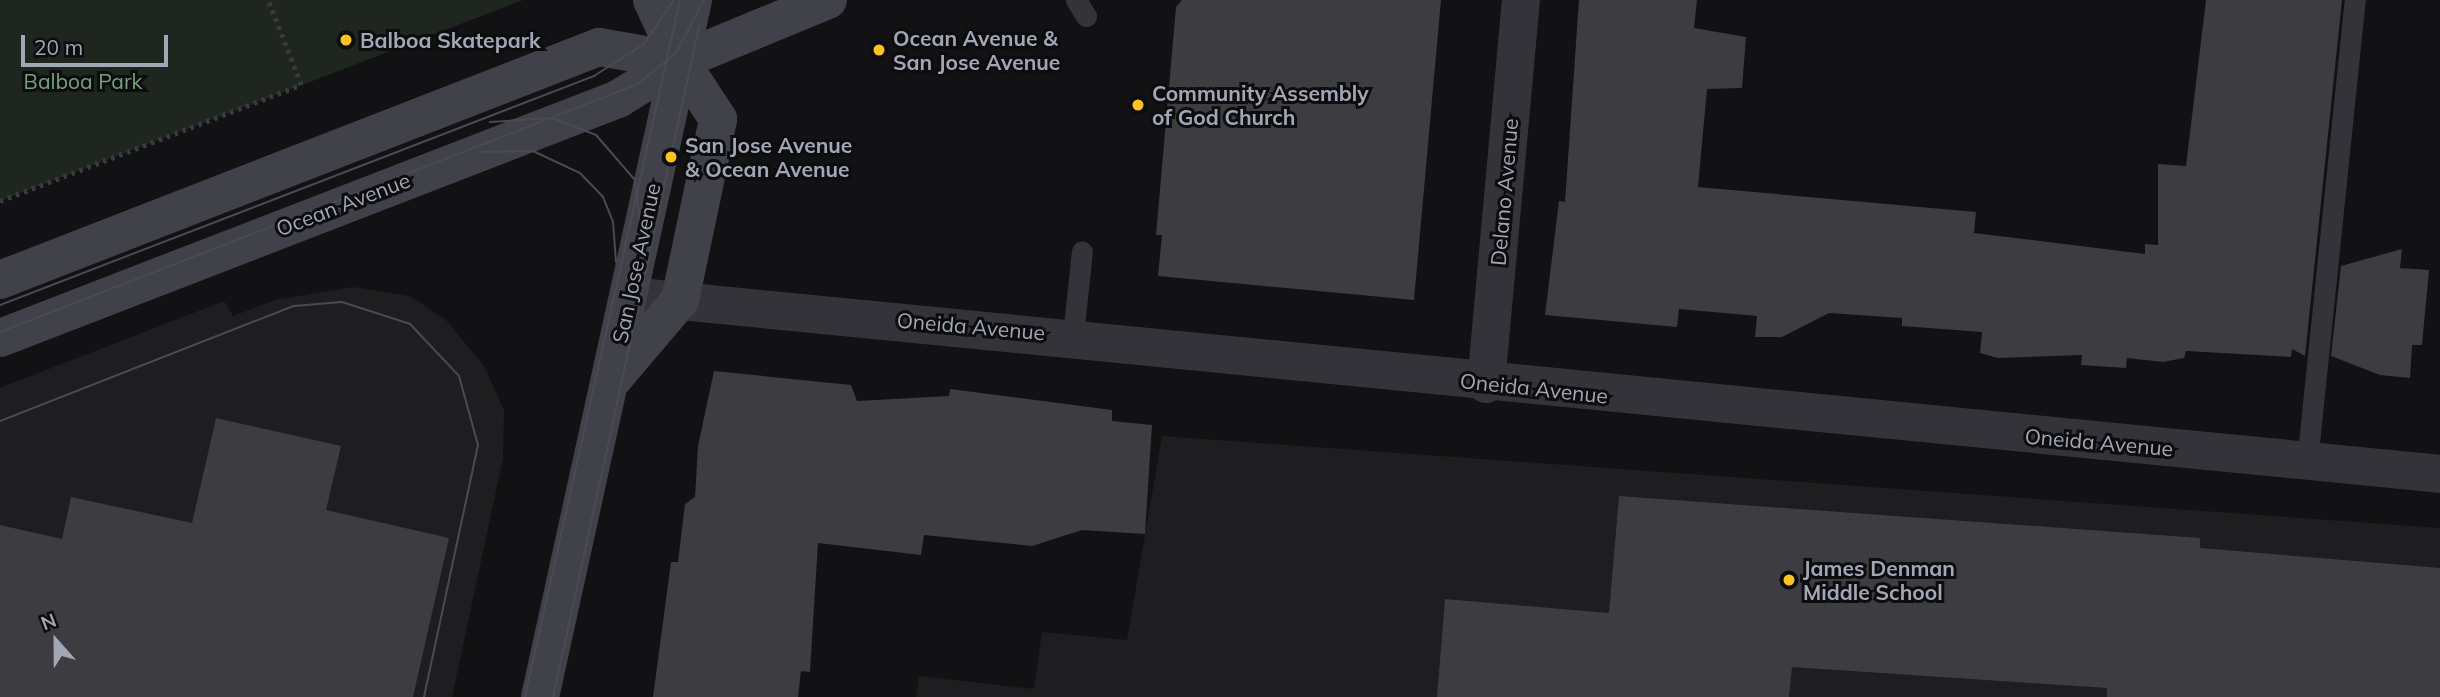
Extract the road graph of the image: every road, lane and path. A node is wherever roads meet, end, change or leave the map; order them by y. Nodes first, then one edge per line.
1 (268, 0) edge
2 (652, 0) edge
3 (693, 0) edge
4 (828, 0) edge
5 (1521, 0) edge
6 (2355, 0) edge
7 (680, 61) junction
8 (0, 201) edge
9 (1082, 251) dead end
10 (0, 280) edge
11 (629, 296) junction
12 (680, 300) junction
13 (1073, 335) junction
14 (0, 338) edge
15 (610, 384) junction
16 (1486, 384) junction
17 (2306, 462) junction
18 (2440, 474) edge
19 (540, 697) edge

1 - 8 path
2 - 7 main road, San Jose Avenue
3 - 7 main road, San Jose Avenue
4 - 7 main road, Ocean Avenue
5 - 16 street, Delano Avenue
6 - 17 lane
7 - 10 main road
7 - 11 main road, San Jose Avenue
7 - 12 main road, San Jose Avenue
7 - 14 main road, Ocean Avenue
9 - 13 lane
11 - 12 street, Oneida Avenue
11 - 15 main road, San Jose Avenue
12 - 13 street, Oneida Avenue
12 - 15 main road, San Jose Avenue
13 - 16 street, Oneida Avenue
15 - 19 main road, San Jose Avenue
16 - 17 street, Oneida Avenue
17 - 18 street, Oneida Avenue

